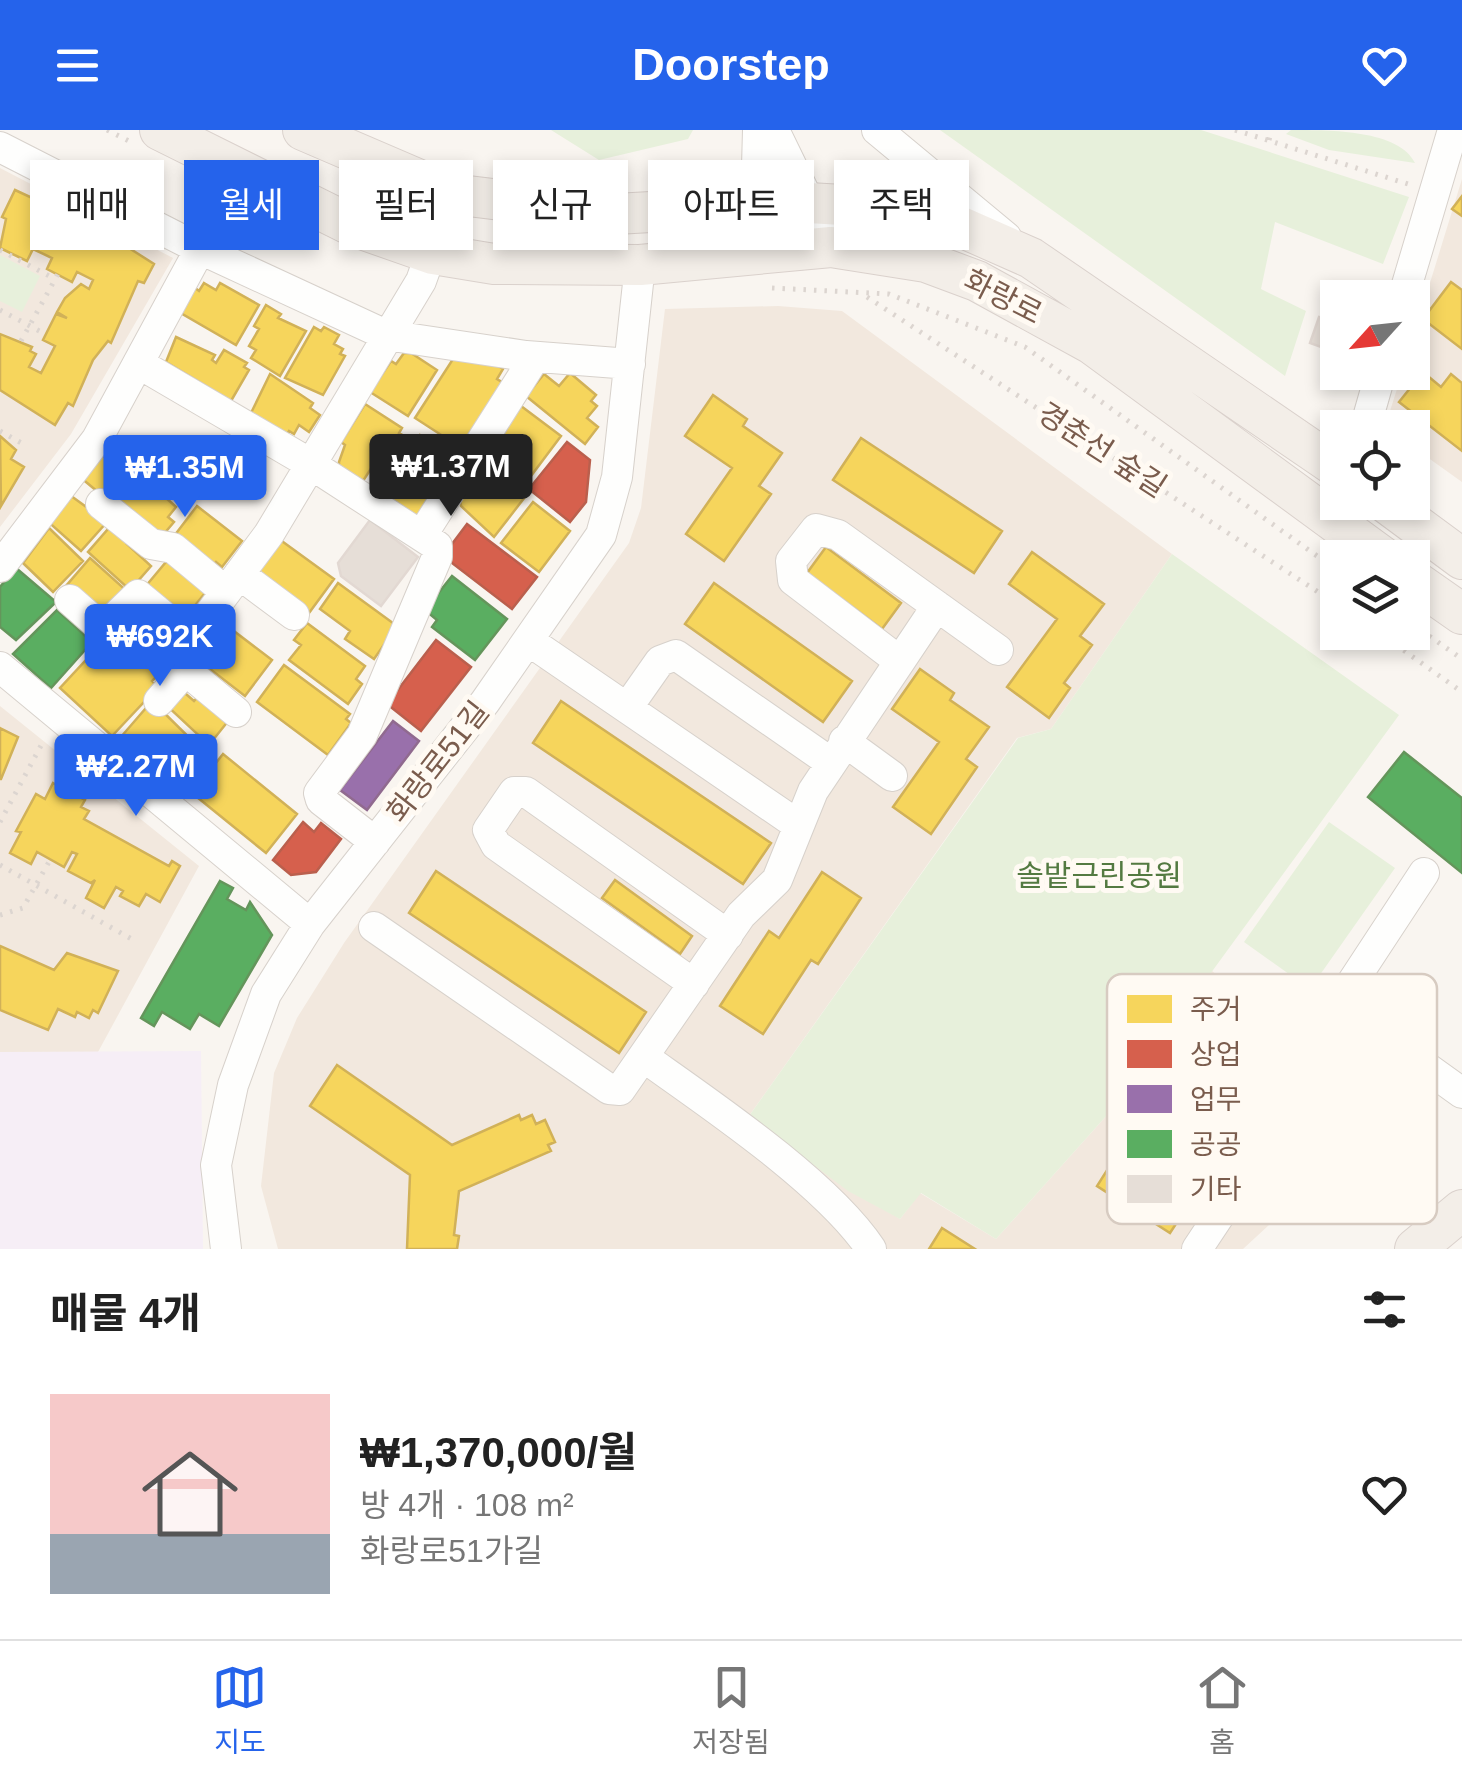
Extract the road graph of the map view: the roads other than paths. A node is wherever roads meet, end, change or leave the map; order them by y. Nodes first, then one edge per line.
1 (160, 130) edge
2 (303, 130) edge
3 (758, 130) edge
4 (774, 130) edge
5 (877, 130) edge
6 (1453, 130) edge
7 (3, 155) edge
8 (373, 160) edge
9 (757, 160) edge
10 (789, 160) edge
11 (473, 197) edge
12 (814, 204) edge
13 (648, 211) edge
14 (814, 211) edge
15 (184, 241) edge
16 (831, 246) junction
17 (199, 250) edge
18 (202, 250) edge
19 (434, 250) edge
20 (433, 254) junction
21 (1031, 258) junction
22 (640, 265) junction
23 (1408, 280) edge
24 (386, 335) junction
25 (535, 357) junction
26 (138, 363) junction
27 (630, 364) junction
28 (1320, 456) edge
29 (309, 463) junction
30 (101, 504) dead end
31 (1409, 520) edge
32 (422, 535) junction
33 (1359, 540) edge
34 (1462, 559) edge
35 (0, 567) edge
36 (233, 583) junction
37 (70, 600) dead end
38 (937, 606) junction
39 (294, 615) dead end
40 (192, 639) junction
41 (529, 641) junction
42 (998, 650) dead end
43 (898, 660) junction
44 (0, 667) edge
45 (184, 672) junction
46 (159, 701) dead end
47 (626, 708) junction
48 (236, 712) dead end
49 (837, 751) junction
50 (892, 776) dead end
51 (798, 825) junction
52 (375, 842) junction
53 (1424, 873) dead end
54 (310, 924) junction
55 (374, 927) dead end
56 (728, 935) junction
57 (1358, 974) edge
58 (694, 984) junction
59 (644, 1058) junction
60 (1437, 1075) edge
61 (1462, 1093) edge
62 (1462, 1210) edge
63 (1215, 1224) edge
64 (226, 1249) edge
65 (870, 1249) edge
66 (1198, 1249) edge
67 (1415, 1249) edge

1 - 20 main road, 화랑로
2 - 8 main road, 화랑로
3 - 9 street
4 - 10 street
5 - 21 street
6 - 23 street
7 - 15 street
11 - 13 main road, 화랑로
12 - 21 main road, 화랑로
14 - 16 street
16 - 22 main road, 화랑로
16 - 33 main road, 화랑로
17 - 26 street
18 - 24 street
19 - 20 street
20 - 22 main road, 화랑로
20 - 24 street
21 - 28 main road, 화랑로
22 - 27 street, 화랑로51길
24 - 25 street
24 - 29 street
25 - 27 street
25 - 32 street
26 - 29 street
26 - 35 street
27 - 41 street, 화랑로51길
29 - 32 street
29 - 36 street
30 - 36 street
31 - 34 main road
32 - 52 street
36 - 39 street
36 - 40 street
37 - 40 street
38 - 42 street
38 - 43 street
38 - 43 street
40 - 45 street
41 - 47 street
41 - 52 street, 화랑로51길
43 - 49 street
44 - 54 street
45 - 46 street
45 - 48 street
47 - 49 street
47 - 51 street
49 - 50 street
49 - 51 street
51 - 56 street
52 - 54 street, 화랑로51길
53 - 57 street
54 - 64 street, 화랑로51길
55 - 59 street
56 - 58 street
56 - 58 street
58 - 59 street
59 - 65 street
60 - 61 street
62 - 67 main road
63 - 66 street

